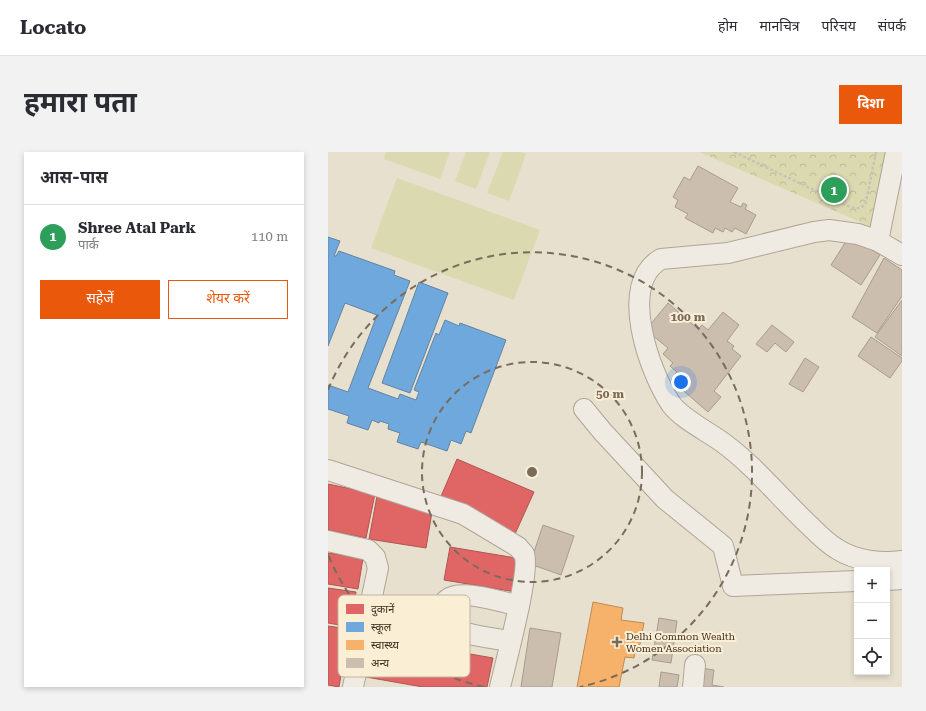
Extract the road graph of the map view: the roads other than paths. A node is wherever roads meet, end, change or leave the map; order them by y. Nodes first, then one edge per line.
1 (896, 152) edge
2 (878, 242) junction
3 (902, 255) edge
4 (584, 409) dead end
5 (328, 470) edge
6 (328, 541) edge
7 (902, 562) edge
8 (902, 579) edge
9 (890, 580) edge
10 (854, 581) edge
11 (372, 595) edge
12 (470, 595) edge
13 (519, 606) junction
14 (470, 635) edge
15 (510, 641) junction
16 (694, 665) dead end
17 (355, 677) edge
18 (353, 687) edge
19 (500, 687) edge
20 (693, 687) edge

1 - 2 street
2 - 3 street
2 - 7 street
4 - 10 street
5 - 13 street
6 - 11 street
8 - 9 street
12 - 13 street
13 - 15 street
14 - 15 street
15 - 19 street
16 - 20 street
17 - 18 street

